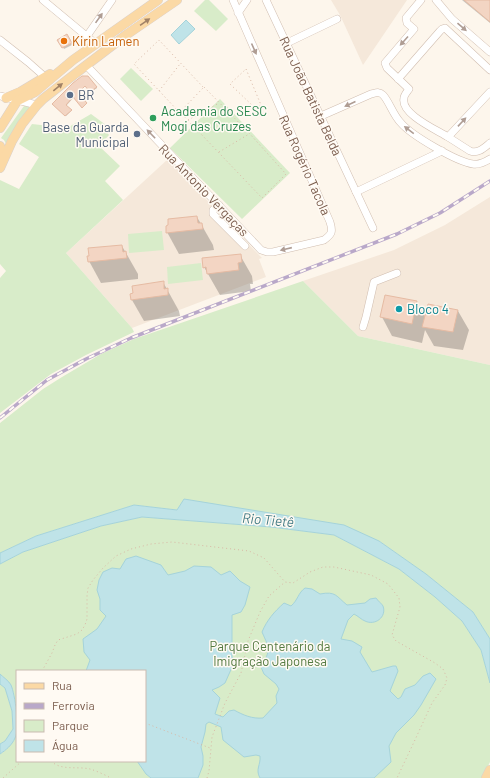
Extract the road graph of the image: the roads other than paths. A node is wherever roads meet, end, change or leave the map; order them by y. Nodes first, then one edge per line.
1 (112, 0) edge
2 (158, 0) edge
3 (176, 0) edge
4 (233, 0) edge
5 (247, 0) edge
6 (266, 0) edge
7 (421, 0) edge
8 (436, 0) edge
9 (46, 1) edge
10 (238, 13) junction
11 (337, 19) dead end
12 (87, 36) junction
13 (0, 40) edge
14 (287, 43) junction
15 (96, 44) junction
16 (490, 52) edge
17 (72, 61) junction
18 (86, 65) junction
19 (490, 70) edge
20 (45, 77) junction
21 (398, 79) junction
22 (490, 92) edge
23 (3, 97) edge
24 (17, 101) junction
25 (37, 105) junction
26 (321, 116) junction
27 (0, 128) edge
28 (448, 137) junction
29 (490, 143) edge
30 (0, 146) edge
31 (442, 151) junction
32 (0, 156) edge
33 (490, 159) edge
34 (0, 168) edge
35 (356, 192) junction
36 (218, 205) junction
37 (373, 228) dead end
38 (324, 240) joint
39 (245, 246) dead end
40 (397, 273) dead end
41 (363, 327) dead end
42 (490, 770) edge
43 (486, 778) edge

12 -> 1 street
2 - 15 main road
18 -> 3 main road
4 - 10 street, Rua Rogério Tacola
5 - 10 street
6 - 14 street, Rua João Batista Belda
7 -> 21 street
8 -> 16 street
9 - 12 street
10 -> 38 street, Rua Rogério Tacola
11 - 14 street
12 - 15 street
13 - 20 street
14 - 26 street, Rua João Batista Belda
15 - 17 main road
17 - 20 main road
17 - 24 main road
25 -> 18 main road
36 -> 18 street, Rua Antonio Vergaças
19 - 21 street
20 - 23 main road
21 - 28 street
28 -> 22 street
23 - 24 street
24 - 25 street
24 - 27 main road
25 - 34 main road
31 -> 26 street
26 - 35 street, Rua João Batista Belda
28 - 29 street
30 - 32 main road
31 - 33 street
31 - 35 street
35 - 37 street, Rua João Batista Belda
38 -> 36 street, Rua Antonio Vergaças
36 - 39 street
40 - 41 street
42 - 43 main road

